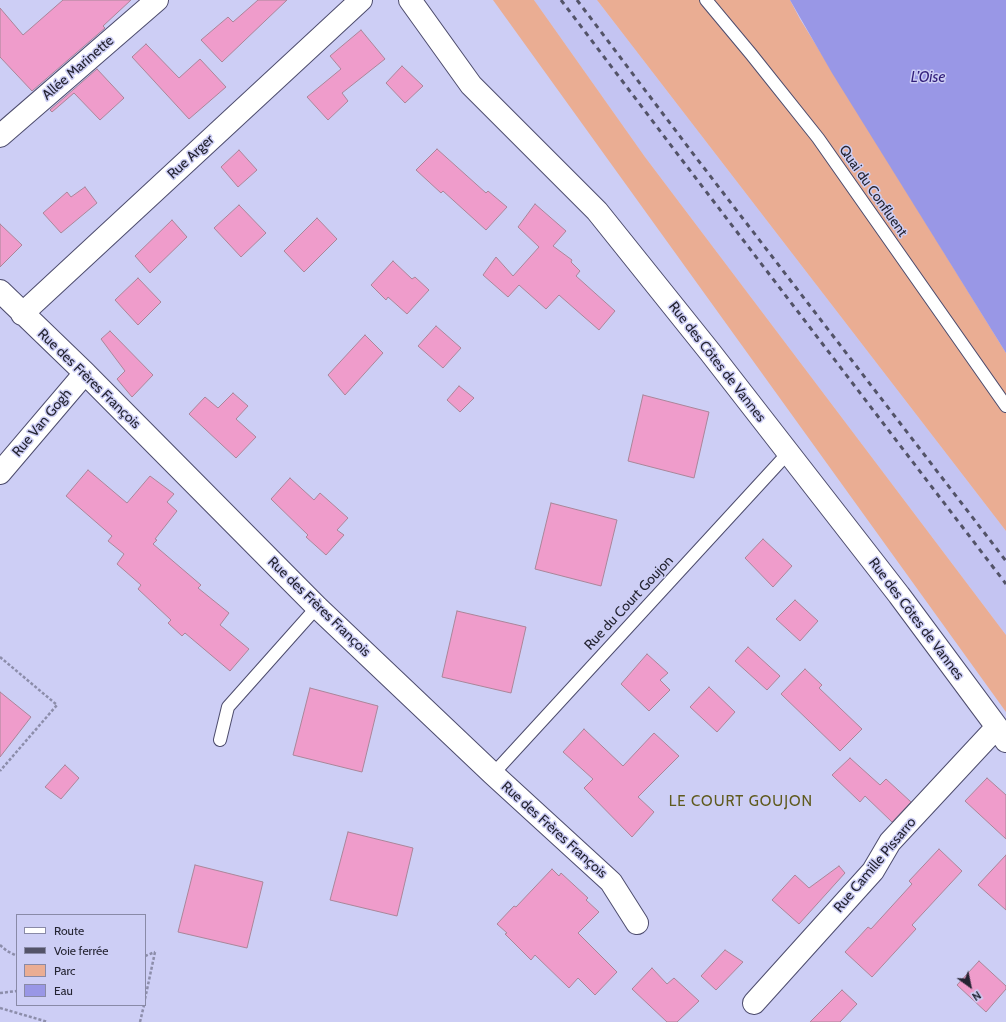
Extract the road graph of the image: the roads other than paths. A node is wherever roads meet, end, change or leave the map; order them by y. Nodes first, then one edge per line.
1 (156, 0) edge
2 (361, 0) edge
3 (410, 0) edge
4 (706, 0) edge
5 (0, 136) edge
6 (0, 291) edge
7 (22, 314) junction
8 (85, 373) junction
9 (1006, 406) edge
10 (788, 453) junction
11 (0, 473) edge
12 (317, 606) junction
13 (1002, 734) edge
14 (220, 740) dead end
15 (493, 774) junction
16 (637, 923) dead end
17 (754, 1003) dead end

1 - 5 street, Allée Marinette
2 - 7 street, Rue Arger
3 - 10 street, Rue des Côtes de Vannes
4 - 9 lane, Quai du Confluent
6 - 7 street, Rue des Frères François
7 - 8 street, Rue des Frères François
8 - 11 street, Rue Van Gogh
8 - 12 street, Rue des Frères François
10 - 13 street, Rue des Côtes de Vannes
10 - 15 lane, Rue du Court Goujon
12 - 14 lane
12 - 15 street, Rue des Frères François
13 - 17 street, Rue Camille Pissarro
15 - 16 street, Rue des Frères François

